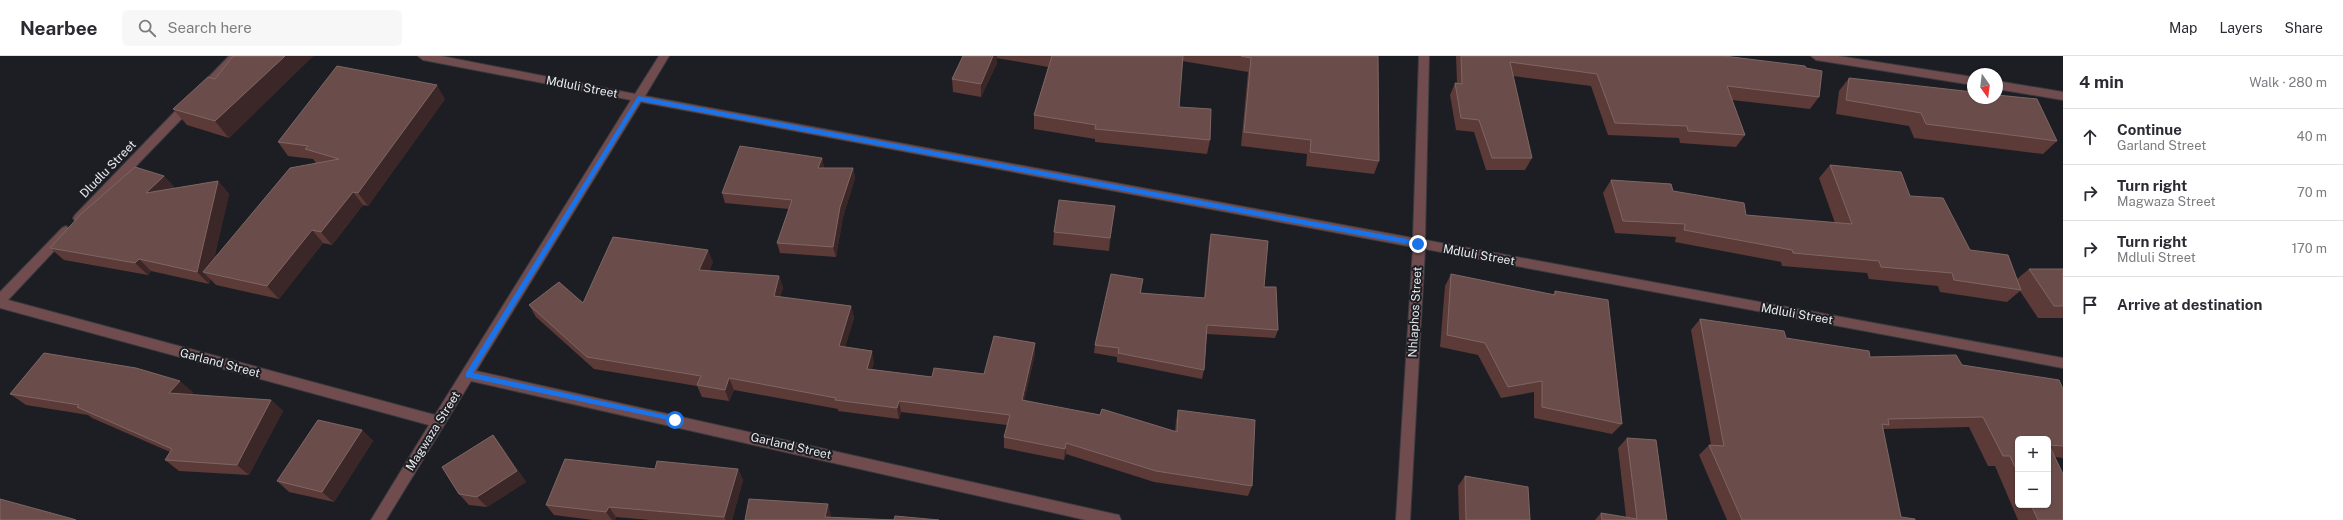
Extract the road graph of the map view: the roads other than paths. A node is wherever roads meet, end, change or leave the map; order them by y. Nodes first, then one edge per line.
1 (235, 56) edge
2 (423, 56) edge
3 (664, 56) edge
4 (1424, 56) edge
5 (1816, 56) edge
6 (1967, 80) edge
7 (2003, 86) edge
8 (2063, 96) edge
9 (638, 98) junction
10 (1418, 244) junction
11 (0, 300) edge
12 (0, 304) edge
13 (2063, 363) edge
14 (468, 375) junction
15 (439, 422) junction
16 (378, 520) edge
17 (1114, 520) edge
18 (1403, 520) edge

1 - 11 street, Dludlu Street
2 - 9 street, Mdluli Street
3 - 9 street, Magwaza Street
4 - 10 street, Nhlaphos Street
5 - 6 street
7 - 8 street
9 - 10 street, Mdluli Street
9 - 14 street, Magwaza Street
10 - 13 street, Mdluli Street
10 - 18 street, Nhlaphos Street
12 - 15 street, Garland Street
14 - 15 street, Magwaza Street
14 - 17 street, Garland Street
15 - 16 street, Magwaza Street

